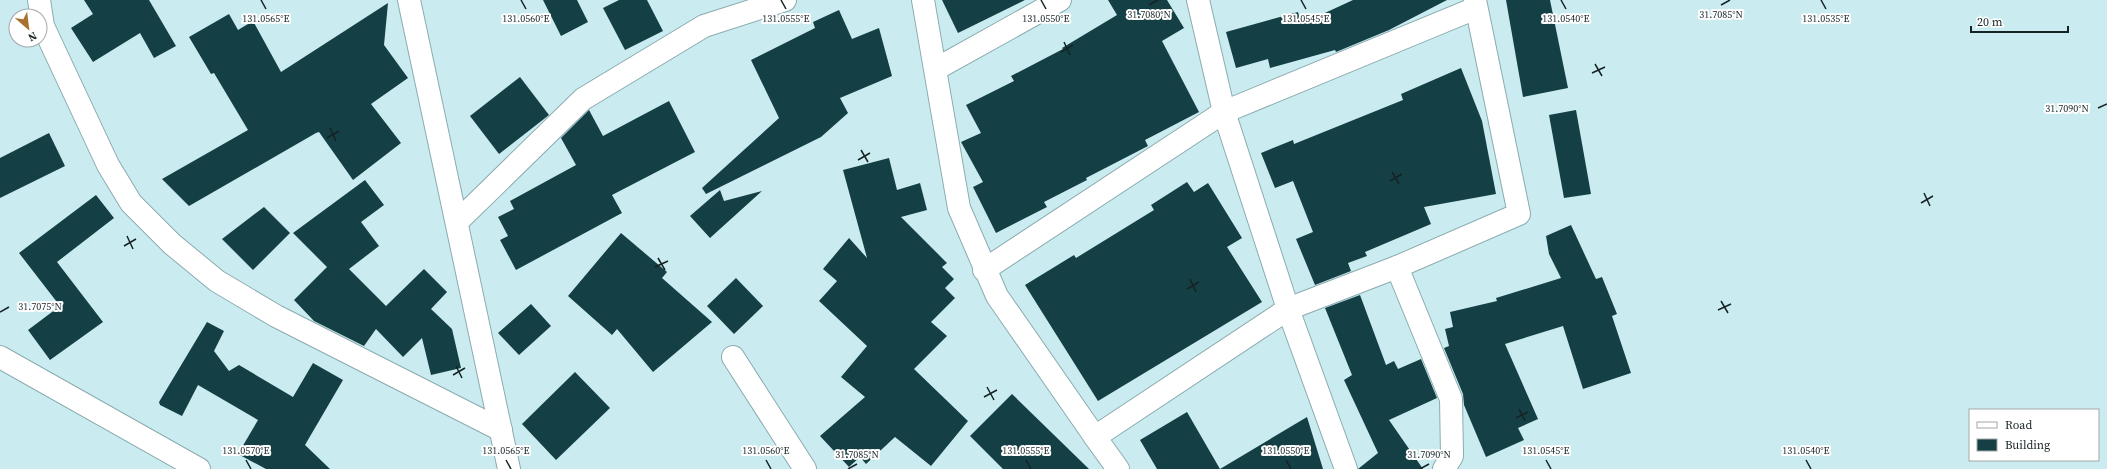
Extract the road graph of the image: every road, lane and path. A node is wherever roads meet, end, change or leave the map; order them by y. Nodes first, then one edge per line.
1 (39, 0) edge
2 (409, 0) edge
3 (782, 0) edge
4 (923, 0) edge
5 (1060, 0) edge
6 (1198, 0) edge
7 (1475, 4) edge
8 (936, 69) junction
9 (1224, 112) junction
10 (457, 222) junction
11 (1397, 267) junction
12 (984, 270) junction
13 (1288, 309) junction
14 (0, 357) edge
15 (733, 357) dead end
16 (501, 430) junction
17 (1095, 437) junction
18 (199, 469) edge
19 (509, 469) edge
20 (805, 469) edge
21 (1118, 469) edge
22 (1346, 469) edge
23 (1444, 469) edge

1 - 16 street
2 - 10 street
3 - 10 street
4 - 8 street
5 - 8 street
6 - 9 street
7 - 9 street
7 - 11 street
8 - 12 street
9 - 12 street
9 - 13 street
10 - 16 street
11 - 13 street
11 - 23 street
12 - 17 street
13 - 17 street
13 - 22 street
14 - 18 street
15 - 20 street
16 - 19 street
17 - 21 street

